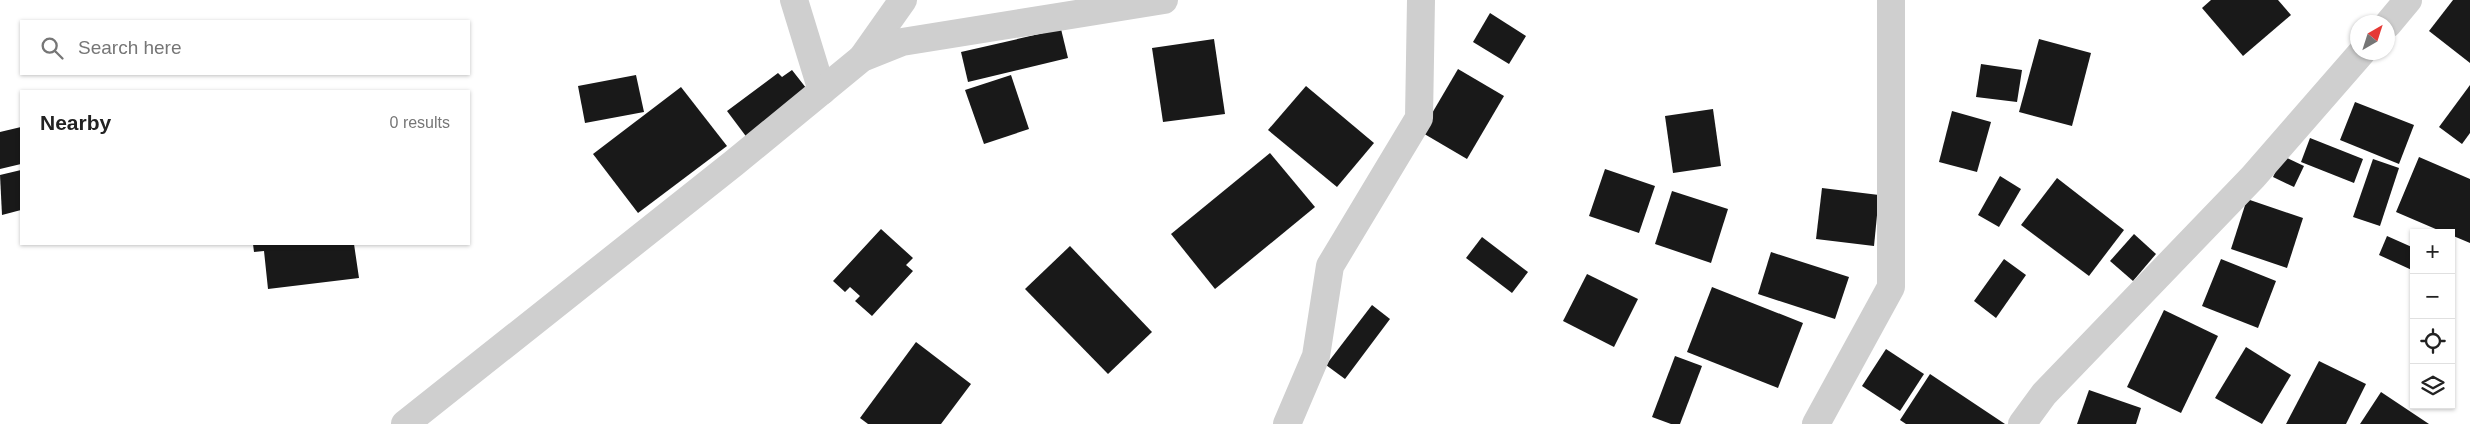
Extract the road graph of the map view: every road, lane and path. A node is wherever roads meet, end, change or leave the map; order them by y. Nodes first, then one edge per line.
1 (794, 0) edge
2 (903, 0) edge
3 (1164, 0) edge
4 (1421, 0) edge
5 (1891, 0) edge
6 (2408, 0) edge
7 (2395, 16) edge
8 (862, 58) junction
9 (2355, 60) edge
10 (822, 91) junction
11 (405, 424) edge
12 (1287, 424) edge
13 (1816, 424) edge
14 (2022, 424) edge

1 - 10 street
2 - 8 street
3 - 8 street
4 - 12 street
5 - 13 street
6 - 7 street
8 - 10 street
9 - 14 street
10 - 11 street

